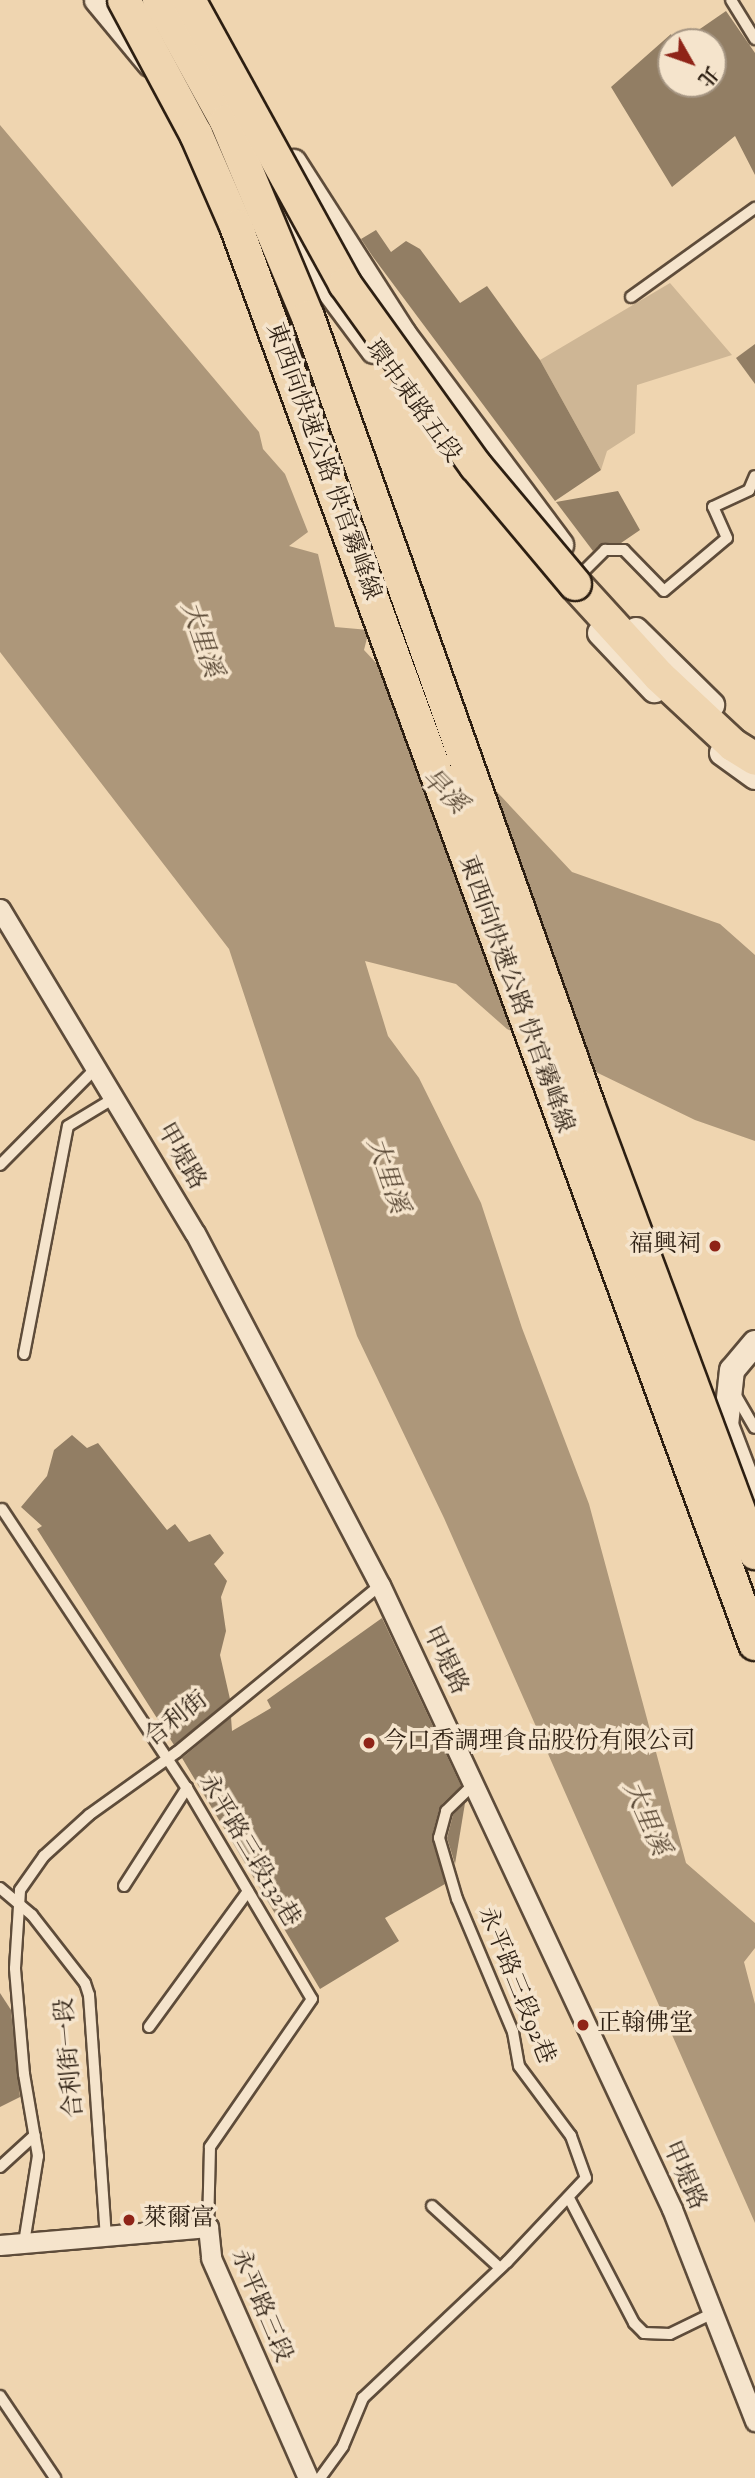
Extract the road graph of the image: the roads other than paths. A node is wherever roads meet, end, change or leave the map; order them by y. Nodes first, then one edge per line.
1 (97, 0) edge
2 (124, 0) edge
3 (159, 0) edge
4 (176, 0) edge
5 (190, 0) edge
6 (731, 0) edge
7 (755, 39) edge
8 (250, 103) junction
9 (205, 127) junction
10 (755, 208) edge
11 (631, 297) dead end
12 (755, 476) edge
13 (579, 578) junction
14 (755, 748) edge
15 (755, 759) edge
16 (755, 777) edge
17 (0, 909) edge
18 (98, 1065) junction
19 (116, 1097) junction
20 (0, 1165) edge
21 (755, 1343) edge
22 (24, 1354) dead end
23 (729, 1384) junction
24 (755, 1428) edge
25 (755, 1501) edge
26 (2, 1509) dead end
27 (755, 1553) edge
28 (380, 1585) junction
29 (755, 1644) edge
30 (167, 1757) junction
31 (476, 1783) junction
32 (187, 1788) junction
33 (124, 1886) dead end
34 (0, 1888) edge
35 (248, 1891) junction
36 (17, 1901) junction
37 (149, 2026) dead end
38 (35, 2135) junction
39 (0, 2167) edge
40 (570, 2200) junction
41 (432, 2206) dead end
42 (208, 2227) junction
43 (106, 2236) junction
44 (24, 2242) junction
45 (0, 2245) edge
46 (500, 2268) junction
47 (713, 2313) junction
48 (0, 2396) edge
49 (755, 2421) edge
50 (55, 2478) edge
51 (308, 2478) edge
52 (320, 2478) edge

1 - 9 street, 環中東路五段
2 - 29 highway, 東西向快速公路 快官霧峰線, bridge
3 - 27 highway, 東西向快速公路 快官霧峰線, bridge
4 - 8 street, 環中東路五段
5 - 13 highway, bridge
6 - 7 lane
8 - 9 street
8 - 13 street, 環中東路五段
9 - 16 street, 環中東路五段
10 - 11 lane
12 - 13 lane
13 - 14 street, 環中東路五段
13 - 15 highway
17 - 18 street, 甲堤路
18 - 19 street, 甲堤路
18 - 20 lane
19 - 22 lane
19 - 28 street, 甲堤路
21 - 23 street
23 - 24 lane
23 - 25 street
26 - 30 lane, 永平路三段132巷
28 - 30 lane, 合利街
28 - 31 street, 甲堤路
30 - 32 lane, 永平路三段132巷
30 - 36 lane, 合利街
31 - 40 lane, 永平路三段92巷
31 - 47 street, 甲堤路
32 - 33 lane
32 - 35 lane, 永平路三段132巷
34 - 36 lane
35 - 37 lane
35 - 42 lane, 永平路三段132巷
36 - 38 lane, 合利街
36 - 43 lane, 合利街一段
38 - 39 lane
38 - 44 lane, 合利街
40 - 46 lane, 永平路三段92巷
40 - 47 lane
41 - 46 lane
42 - 43 street, 永平路三段
42 - 51 street, 永平路三段
43 - 44 street, 永平路三段
44 - 45 street, 永平路三段
46 - 52 lane, 永平路三段92巷
47 - 49 street, 甲堤路
48 - 50 lane

